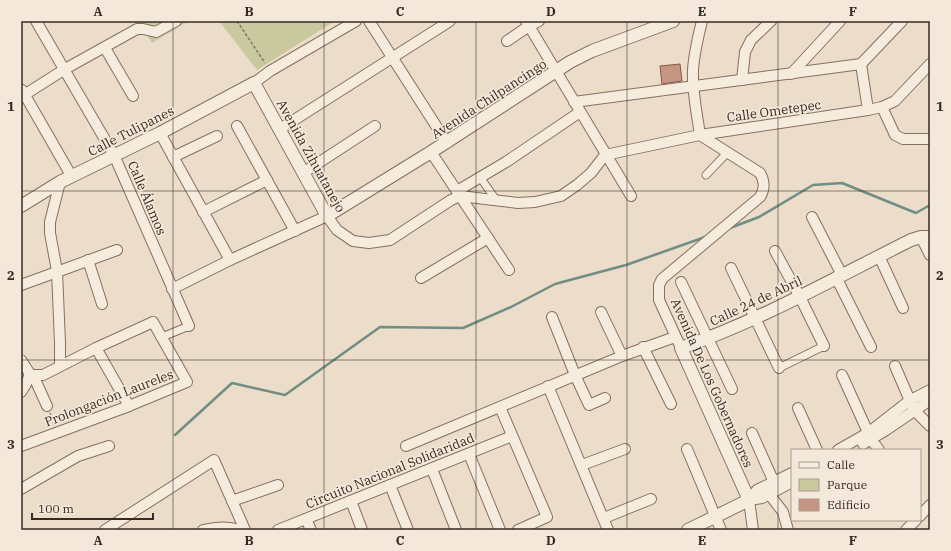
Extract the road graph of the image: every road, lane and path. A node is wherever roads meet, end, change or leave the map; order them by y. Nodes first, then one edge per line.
1 (36, 21) edge
2 (176, 21) edge
3 (237, 21) edge
4 (356, 21) edge
5 (368, 21) edge
6 (450, 21) edge
7 (539, 21) edge
8 (702, 21) edge
9 (771, 21) edge
10 (840, 21) edge
11 (902, 21) edge
12 (671, 22) edge
13 (527, 24) edge
14 (140, 25) edge
15 (507, 41) dead end
16 (105, 48) junction
17 (392, 57) junction
18 (861, 64) junction
19 (930, 64) edge
20 (65, 70) junction
21 (270, 72) junction
22 (556, 72) junction
23 (791, 74) junction
24 (742, 80) junction
25 (254, 82) junction
26 (694, 86) junction
27 (22, 94) edge
28 (133, 96) dead end
29 (574, 102) junction
30 (882, 107) junction
31 (868, 110) junction
32 (580, 112) junction
33 (237, 126) dead end
34 (375, 126) dead end
35 (280, 129) junction
36 (160, 133) junction
37 (700, 134) junction
38 (218, 136) dead end
39 (930, 139) edge
40 (446, 143) junction
41 (431, 152) junction
42 (728, 152) junction
43 (605, 154) junction
44 (114, 156) junction
45 (173, 157) junction
46 (303, 173) junction
47 (706, 176) dead end
48 (72, 177) junction
49 (480, 177) junction
50 (267, 180) junction
51 (60, 182) junction
52 (459, 193) junction
53 (631, 196) dead end
54 (496, 200) junction
55 (21, 206) edge
56 (203, 212) junction
57 (327, 216) junction
58 (812, 217) dead end
59 (295, 231) junction
60 (926, 237) edge
61 (488, 238) junction
62 (117, 250) dead end
63 (775, 251) dead end
64 (930, 255) edge
65 (879, 256) junction
66 (88, 260) junction
67 (230, 260) junction
68 (730, 268) dead end
69 (509, 270) dead end
70 (57, 271) junction
71 (839, 276) junction
72 (421, 278) dead end
73 (681, 282) dead end
74 (21, 284) edge
75 (172, 289) junction
76 (800, 297) junction
77 (102, 304) dead end
78 (904, 308) dead end
79 (601, 312) dead end
80 (552, 317) dead end
81 (756, 318) junction
82 (189, 326) joint
83 (162, 337) junction
84 (675, 337) junction
85 (709, 338) junction
86 (824, 346) joint
87 (644, 347) junction
88 (871, 347) dead end
89 (96, 348) junction
90 (681, 348) junction
91 (622, 356) junction
92 (21, 360) edge
93 (60, 366) junction
94 (895, 366) dead end
95 (779, 368) joint
96 (32, 374) junction
97 (575, 375) junction
98 (842, 375) dead end
99 (548, 386) junction
100 (732, 389) dead end
101 (930, 390) edge
102 (21, 392) edge
103 (605, 398) dead end
104 (930, 400) edge
105 (671, 404) dead end
106 (47, 406) joint
107 (129, 406) junction
108 (912, 406) junction
109 (500, 407) junction
110 (798, 408) dead end
111 (930, 426) edge
112 (57, 432) junction
113 (752, 433) dead end
114 (512, 436) junction
115 (869, 436) junction
116 (21, 446) edge
117 (110, 446) dead end
118 (406, 446) dead end
119 (625, 448) dead end
120 (818, 449) edge
121 (840, 449) edge
122 (853, 449) edge
123 (879, 449) edge
124 (687, 450) dead end
125 (470, 454) junction
126 (582, 465) junction
127 (432, 468) junction
128 (791, 474) edge
129 (791, 482) edge
130 (278, 485) dead end
131 (390, 485) junction
132 (21, 488) edge
133 (773, 488) junction
134 (651, 499) dead end
135 (232, 500) junction
136 (748, 500) junction
137 (351, 501) junction
138 (930, 506) edge
139 (789, 515) edge
140 (921, 515) edge
141 (716, 517) junction
142 (306, 518) junction
143 (604, 518) junction
144 (915, 521) edge
145 (105, 530) edge
146 (203, 530) edge
147 (240, 530) edge
148 (245, 530) edge
149 (278, 530) edge
150 (311, 530) edge
151 (362, 530) edge
152 (408, 530) edge
153 (456, 530) edge
154 (500, 530) edge
155 (518, 530) edge
156 (608, 530) edge
157 (688, 530) edge
158 (721, 530) edge
159 (753, 530) edge
160 (788, 530) edge
161 (906, 530) edge

1 - 20 street, Calle Álamos
2 - 14 street
3 - 21 path
4 - 21 street
5 - 17 street
6 - 17 street
7 - 13 street
8 - 26 street
9 - 24 street
10 - 23 street
11 - 18 street
12 - 22 street, Avenida Chilpancingo
13 - 15 street
13 - 22 street
14 - 16 street
16 - 20 street
16 - 28 street
17 - 35 street
17 - 40 street
18 - 23 street
18 - 31 street
19 - 30 street, Calle Ometepec
20 - 27 street
20 - 44 street, Calle Álamos
21 - 25 street
22 - 29 street
22 - 40 street, Avenida Chilpancingo
23 - 24 street
24 - 26 street
25 - 35 street, Avenida Zihuatanejo
25 - 36 street, Calle Tulipanes
26 - 29 street
26 - 37 street
27 - 48 street
29 - 32 street
30 - 31 street, Calle Ometepec
30 - 39 street
31 - 37 street, Calle Ometepec
32 - 43 street
32 - 49 street, Avenida Zihuatanejo
33 - 50 street
34 - 46 street
35 - 46 street, Avenida Zihuatanejo
36 - 44 street, Calle Tulipanes
36 - 45 street
37 - 42 street, Avenida De Los Gobernadores
37 - 43 street, Calle Ometepec
38 - 45 street
40 - 41 street, Avenida Chilpancingo
41 - 52 street
41 - 57 street, Avenida Chilpancingo
42 - 47 street
42 - 84 street, Avenida De Los Gobernadores
43 - 53 street
43 - 54 street
44 - 48 street, Calle Tulipanes
44 - 75 street, Calle Álamos
45 - 56 street
46 - 57 street, Avenida Zihuatanejo
48 - 51 street, Calle Tulipanes
49 - 52 street, Avenida Zihuatanejo
49 - 54 street
50 - 56 street
50 - 59 street
51 - 55 street, Calle Tulipanes
51 - 70 street
52 - 54 street
52 - 57 street, Avenida Zihuatanejo
52 - 61 street
56 - 67 street
57 - 59 street
58 - 71 street
59 - 67 street
60 - 64 street
60 - 65 street, Calle 24 de Abril
61 - 69 street
61 - 72 street
62 - 66 street
63 - 76 street
65 - 71 street, Calle 24 de Abril
65 - 78 street
66 - 70 street
66 - 77 street
67 - 75 street
68 - 81 street
70 - 74 street
70 - 93 street
71 - 76 street, Calle 24 de Abril
71 - 88 street
73 - 85 street
75 - 82 street, Calle Álamos
76 - 81 street, Calle 24 de Abril
76 - 86 street
79 - 91 street
80 - 97 street
81 - 85 street, Calle 24 de Abril
81 - 95 street
82 - 83 street
83 - 89 street, Prolongación Laureles
83 - 107 street, Prolongación Laureles
84 - 87 street
84 - 90 street, Avenida De Los Gobernadores
85 - 90 street, Calle 24 de Abril
85 - 100 street
86 - 95 street
87 - 91 street
87 - 105 street
89 - 93 street
89 - 107 street
90 - 136 street, Avenida De Los Gobernadores
91 - 97 street
92 - 96 street
93 - 96 street
94 - 108 street
96 - 102 street
96 - 106 street
97 - 99 street
97 - 103 street
98 - 115 street
99 - 109 street
99 - 126 street
101 - 108 street
104 - 108 street
106 - 112 path
107 - 112 street, Prolongación Laureles
108 - 111 street
108 - 115 street
109 - 114 street
109 - 118 street
110 - 120 street
112 - 116 street, Prolongación Laureles
113 - 133 street
114 - 125 street, Circuito Nacional Solidaridad
114 - 155 street
115 - 121 street
115 - 122 street
115 - 123 street
117 - 132 street
119 - 126 street
124 - 141 street
125 - 127 street, Circuito Nacional Solidaridad
125 - 154 street
126 - 143 street
127 - 131 street, Circuito Nacional Solidaridad
127 - 153 street
128 - 133 street
129 - 133 street
130 - 135 street
131 - 137 street, Circuito Nacional Solidaridad
131 - 152 street
133 - 136 street
133 - 139 street
134 - 143 street
135 - 145 street
135 - 148 street
136 - 141 street
136 - 159 street, Avenida De Los Gobernadores
137 - 142 street, Circuito Nacional Solidaridad
137 - 151 street
138 - 140 street
139 - 160 street
141 - 157 street
141 - 158 street
142 - 149 street, Circuito Nacional Solidaridad
142 - 150 street
143 - 156 street
144 - 161 street
146 - 147 street

